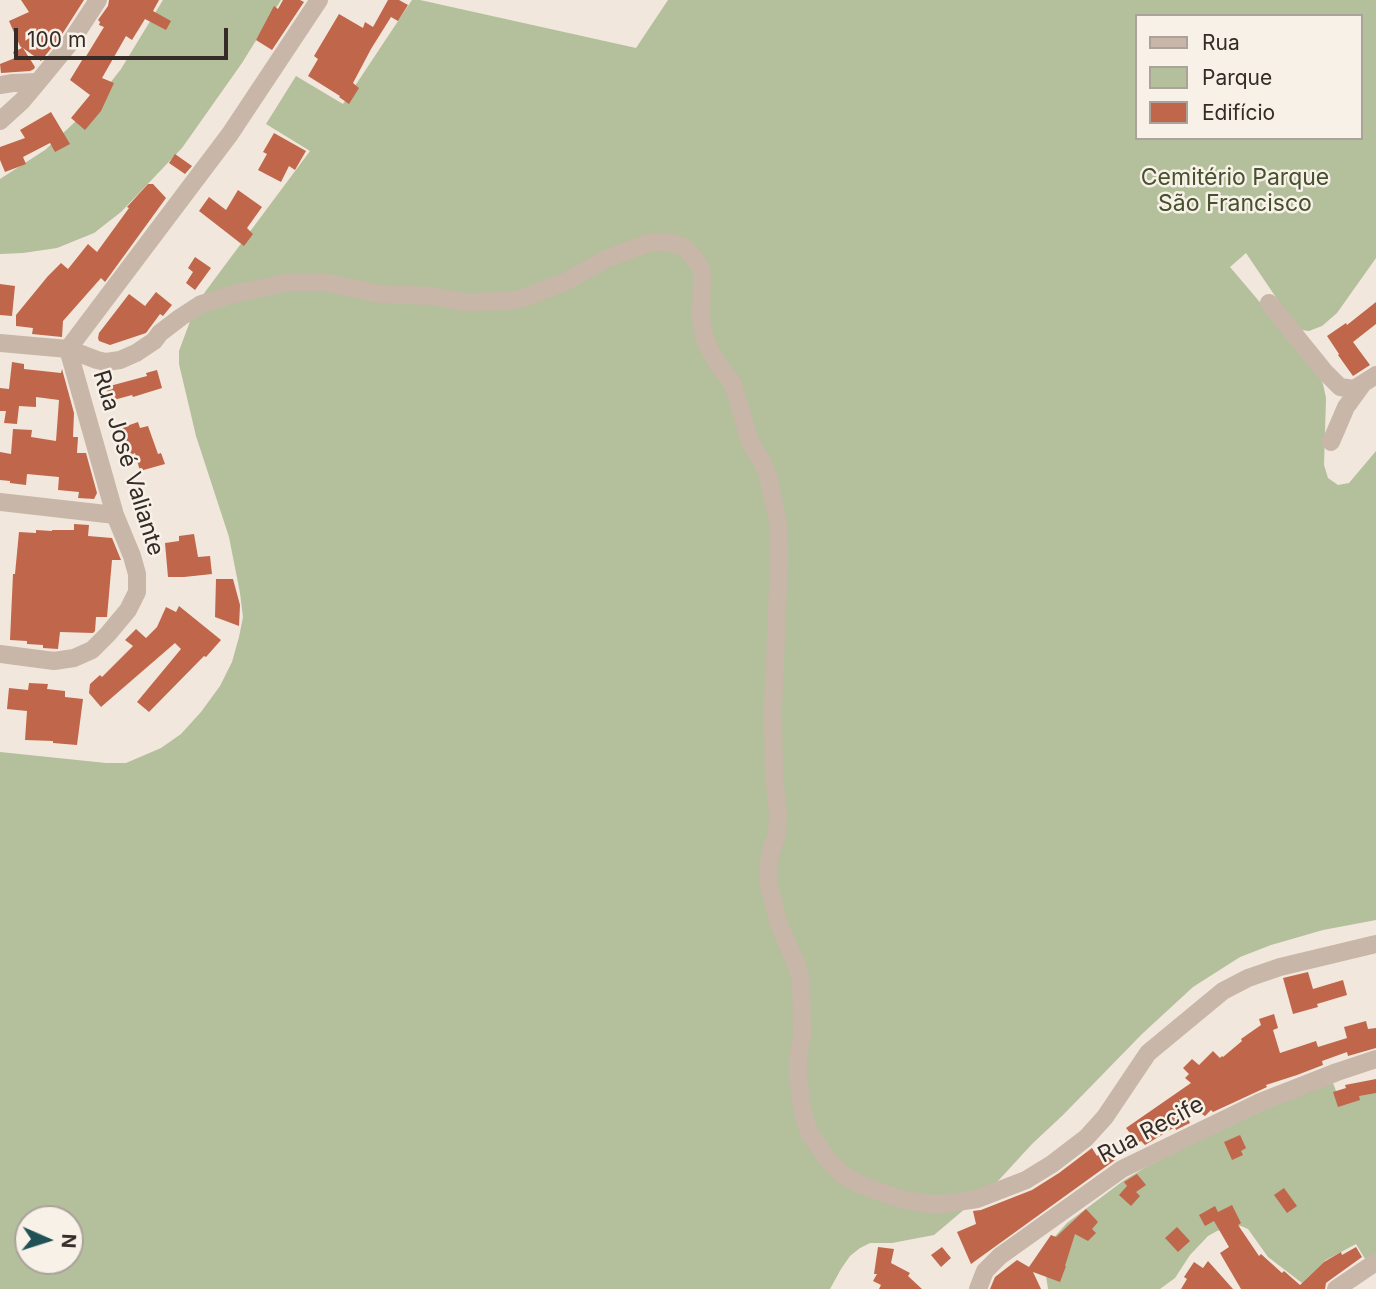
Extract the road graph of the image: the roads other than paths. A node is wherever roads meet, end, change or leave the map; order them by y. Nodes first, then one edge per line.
1 (98, 0) edge
2 (319, 0) edge
3 (38, 82) junction
4 (0, 85) edge
5 (0, 121) edge
6 (1269, 303) dead end
7 (0, 342) edge
8 (68, 349) junction
9 (1369, 380) edge
10 (1337, 385) junction
11 (0, 502) edge
12 (115, 515) junction
13 (0, 654) edge
14 (1376, 944) edge
15 (1376, 1059) edge
16 (1376, 1262) edge
17 (978, 1289) edge
18 (1336, 1289) edge

1 - 3 street
2 - 8 street
3 - 4 street
3 - 5 street
6 - 10 street
7 - 8 street
8 - 12 street, Rua José Valiante
8 - 14 street
9 - 10 street
9 - 10 street
11 - 12 street
12 - 13 street, Rua José Valiante
15 - 17 street, Rua Recife
16 - 18 street

